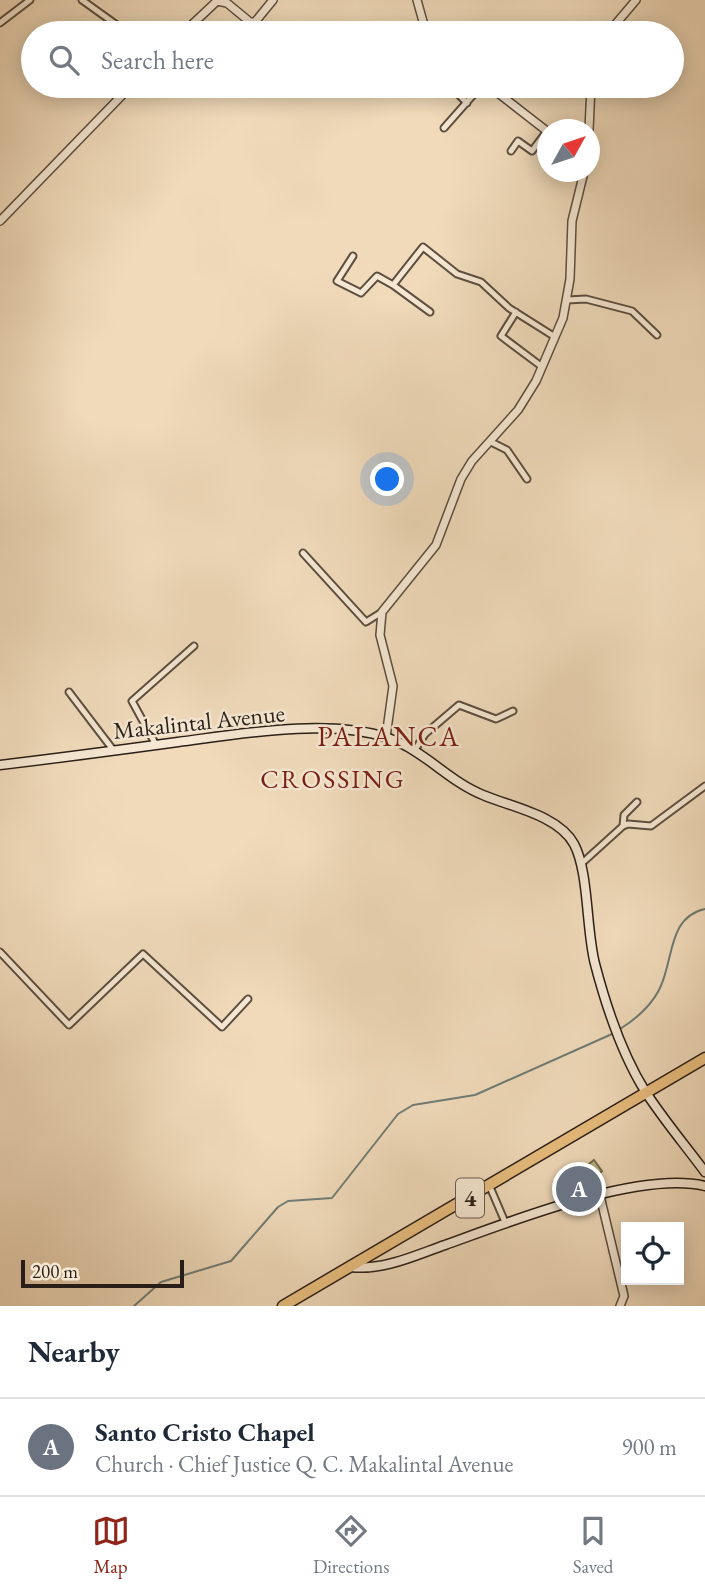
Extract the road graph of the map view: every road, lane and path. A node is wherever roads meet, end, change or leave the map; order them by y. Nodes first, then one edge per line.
1 (30, 0) edge
2 (82, 0) edge
3 (273, 0) edge
4 (416, 0) edge
5 (636, 0) edge
6 (111, 21) edge
7 (196, 21) edge
8 (249, 21) edge
9 (256, 21) edge
10 (423, 21) edge
11 (618, 21) edge
12 (0, 23) edge
13 (119, 98) edge
14 (462, 98) edge
15 (471, 98) edge
16 (504, 98) edge
17 (590, 98) edge
18 (467, 103) junction
19 (589, 119) edge
20 (537, 123) edge
21 (444, 128) dead end
22 (537, 146) edge
23 (511, 150) dead end
24 (582, 182) edge
25 (0, 220) edge
26 (353, 256) dead end
27 (393, 285) junction
28 (566, 300) junction
29 (429, 312) dead end
30 (516, 312) junction
31 (657, 335) dead end
32 (555, 337) junction
33 (541, 366) junction
34 (491, 442) junction
35 (527, 479) dead end
36 (303, 553) dead end
37 (382, 612) junction
38 (194, 646) dead end
39 (69, 692) dead end
40 (513, 711) dead end
41 (386, 737) junction
42 (156, 745) junction
43 (415, 750) junction
44 (114, 751) junction
45 (0, 765) edge
46 (702, 788) edge
47 (705, 796) edge
48 (637, 802) dead end
49 (623, 826) junction
50 (581, 863) junction
51 (0, 952) edge
52 (248, 999) dead end
53 (705, 1058) edge
54 (646, 1092) junction
55 (705, 1172) edge
56 (490, 1186) junction
57 (705, 1186) edge
58 (600, 1196) junction
59 (505, 1222) junction
60 (351, 1266) junction
61 (283, 1306) edge
62 (620, 1306) edge

1 - 12 street
2 - 6 street
3 - 9 street
4 - 10 street
5 - 11 street
7 - 8 street
13 - 25 street
14 - 18 street
15 - 18 street
16 - 20 street
17 - 19 street
18 - 21 street
22 - 23 street
24 - 28 street
26 - 27 street
27 - 29 street
27 - 30 street
28 - 31 street
28 - 32 street
30 - 32 street
30 - 33 street
32 - 33 street
33 - 34 street
34 - 35 street
34 - 37 street
36 - 37 street
37 - 41 street
38 - 42 street
39 - 44 street
40 - 43 street
41 - 42 main road, Makalintal Avenue
41 - 43 main road, Makalintal Avenue
42 - 44 main road, Makalintal Avenue
43 - 50 main road, Makalintal Avenue
44 - 45 main road, Makalintal Avenue
46 - 47 street
46 - 49 street
48 - 49 street
49 - 50 street
50 - 54 main road, Makalintal Avenue
51 - 52 street
53 - 54 highway, 4
54 - 55 main road, Makalintal Avenue
54 - 56 highway, 4
56 - 59 street
56 - 60 highway, 4
57 - 58 main road
58 - 59 main road
58 - 62 street
59 - 60 main road
60 - 61 highway, 4

